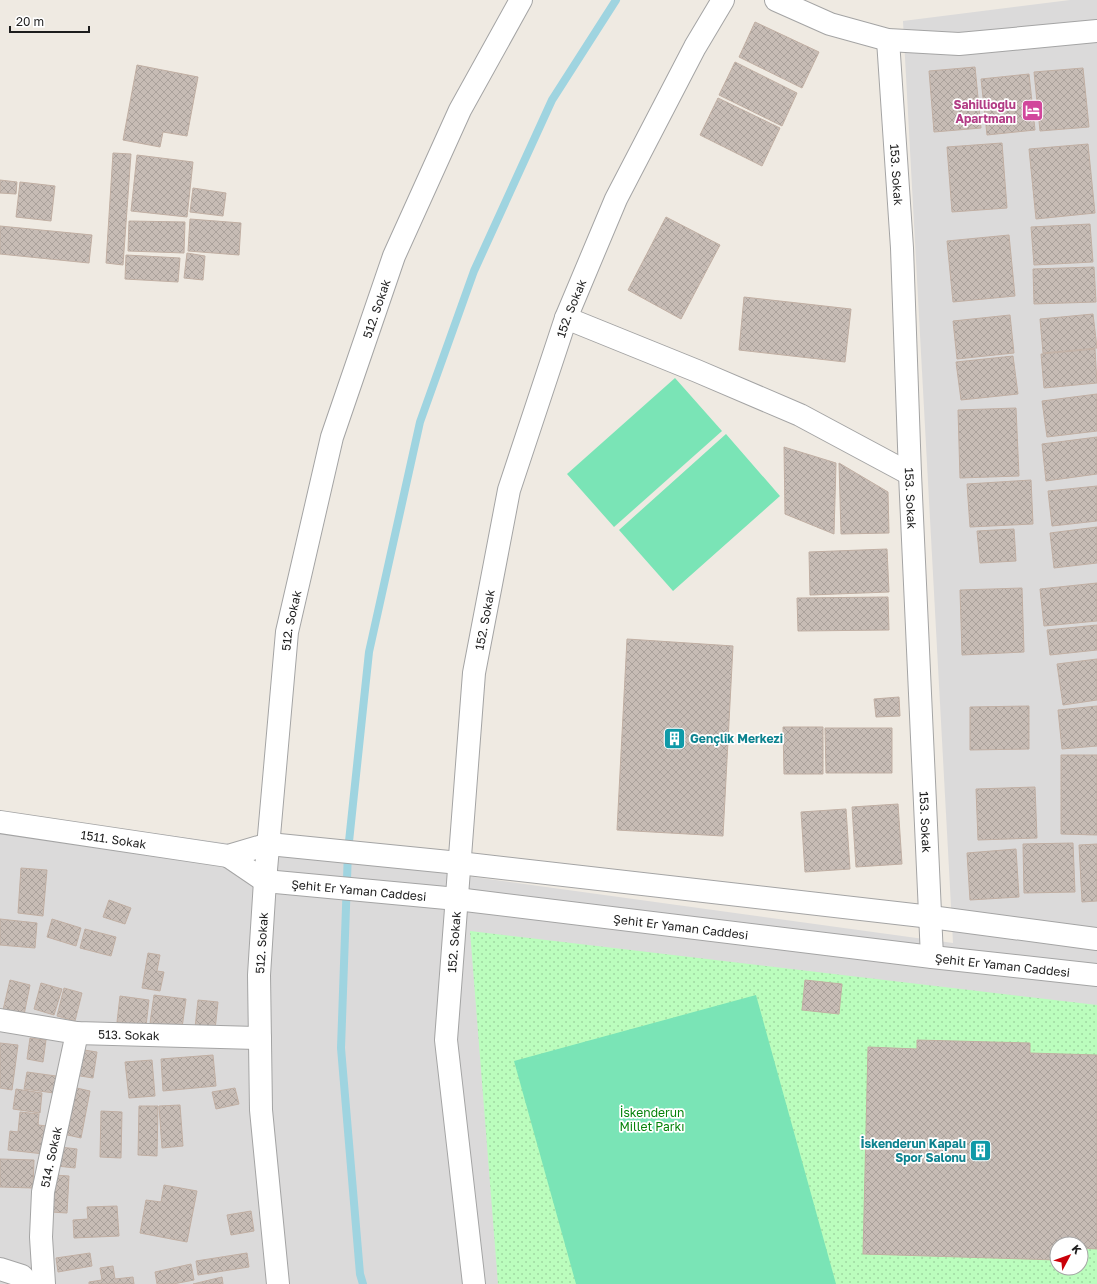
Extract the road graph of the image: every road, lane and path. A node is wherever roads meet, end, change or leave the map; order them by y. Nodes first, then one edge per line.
1 (521, 0) edge
2 (723, 0) edge
3 (776, 0) edge
4 (1097, 31) edge
5 (888, 40) junction
6 (566, 318) junction
7 (910, 474) junction
8 (0, 822) edge
9 (269, 844) junction
10 (228, 856) junction
11 (460, 863) junction
12 (265, 880) junction
13 (457, 899) junction
14 (931, 917) junction
15 (1097, 939) edge
16 (932, 957) junction
17 (1097, 975) edge
18 (0, 1020) edge
19 (76, 1032) junction
20 (260, 1038) junction
21 (0, 1269) edge
22 (29, 1284) edge
23 (44, 1284) edge
24 (278, 1284) edge
25 (474, 1284) edge

1 - 9 street, 512. Sokak
2 - 6 street, 152. Sokak
3 - 5 street
4 - 5 street
5 - 7 street, 153. Sokak
6 - 7 street
6 - 11 street, 152. Sokak
7 - 14 street, 153. Sokak
8 - 10 street, 1511. Sokak
9 - 10 street, 1511. Sokak
9 - 11 street
9 - 12 street, 512. Sokak
10 - 12 street, 1511. Sokak
11 - 13 street, 152. Sokak
11 - 14 street
12 - 13 street, Şehit Er Yaman Caddesi
12 - 20 street, 512. Sokak
13 - 16 street, Şehit Er Yaman Caddesi
13 - 25 street, 152. Sokak
14 - 15 street
14 - 16 street, 153. Sokak
16 - 17 street, Şehit Er Yaman Caddesi
18 - 19 street, 513. Sokak
19 - 20 street, 513. Sokak
19 - 23 street, 514. Sokak
20 - 24 street, 512. Sokak
21 - 22 street

